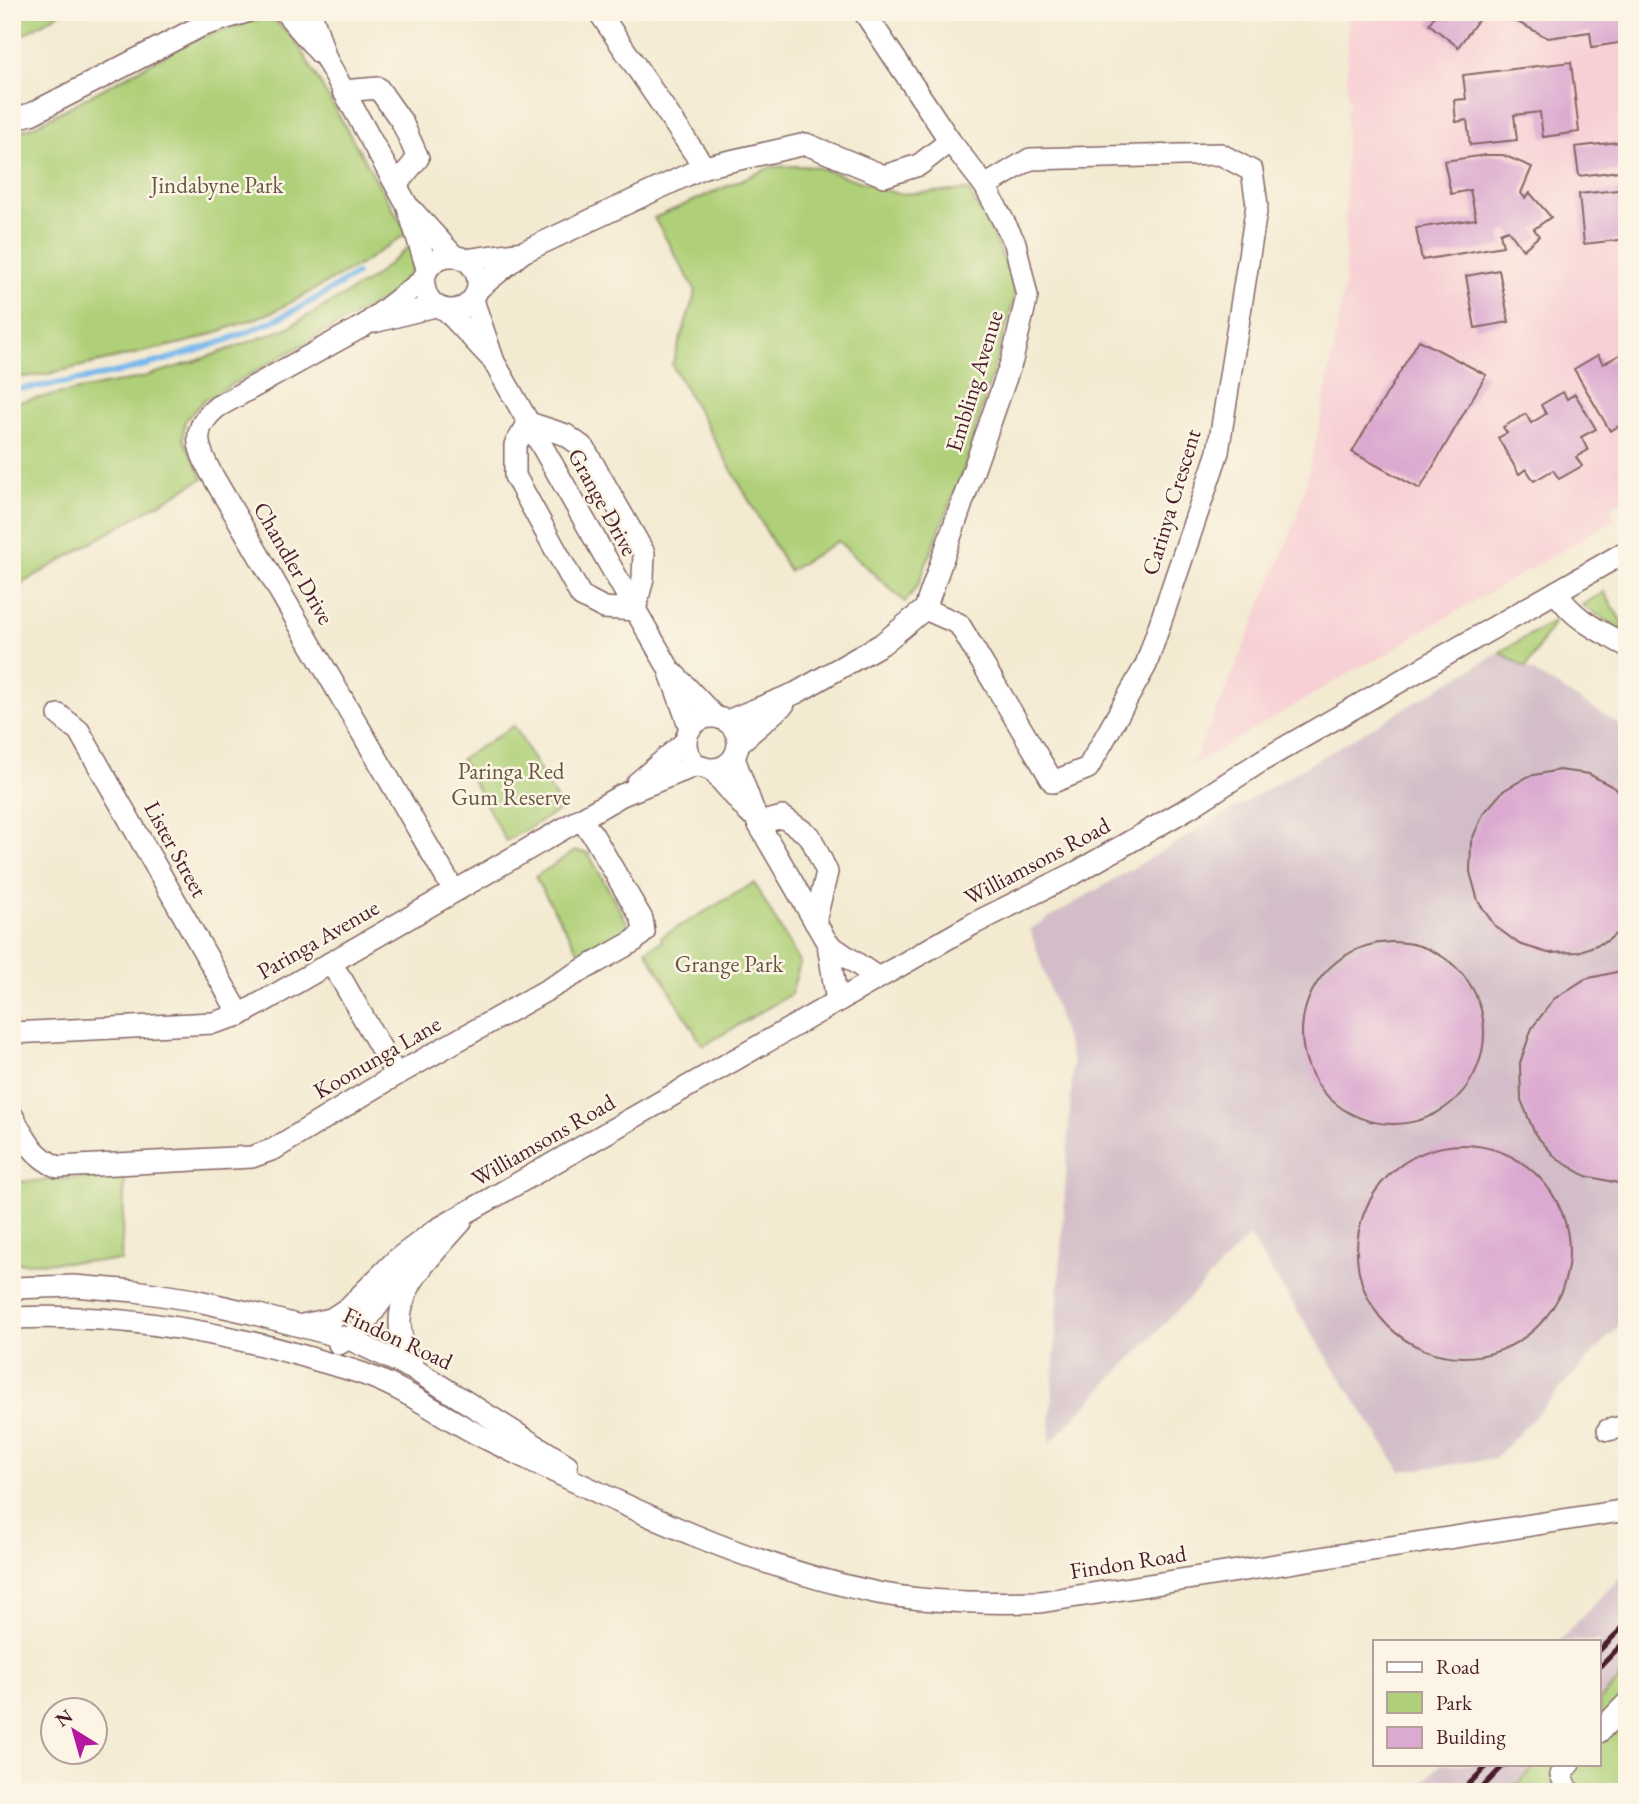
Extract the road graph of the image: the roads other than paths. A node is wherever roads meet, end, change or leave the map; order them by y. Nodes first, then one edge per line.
1 (246, 12) edge
2 (285, 12) edge
3 (311, 12) edge
4 (599, 12) edge
5 (864, 12) edge
6 (208, 19) edge
7 (326, 60) junction
8 (344, 92) junction
9 (12, 119) edge
10 (950, 141) junction
11 (704, 167) junction
12 (396, 185) junction
13 (985, 187) junction
14 (407, 205) junction
15 (523, 252) junction
16 (460, 257) junction
17 (425, 274) junction
18 (475, 295) junction
19 (441, 308) junction
20 (365, 324) junction
21 (494, 362) junction
22 (529, 423) junction
23 (1627, 551) edge
24 (1556, 592) junction
25 (925, 608) junction
26 (635, 610) junction
27 (1627, 646) edge
28 (668, 667) junction
29 (796, 693) junction
30 (59, 715) dead end
31 (721, 718) junction
32 (688, 735) junction
33 (737, 751) junction
34 (705, 767) junction
35 (622, 795) junction
36 (580, 819) junction
37 (758, 822) junction
38 (454, 891) junction
39 (815, 922) junction
40 (828, 944) junction
41 (330, 963) junction
42 (878, 978) junction
43 (837, 1002) junction
44 (240, 1015) junction
45 (12, 1033) edge
46 (396, 1075) junction
47 (12, 1115) edge
48 (469, 1212) junction
49 (12, 1288) edge
50 (348, 1308) junction
51 (12, 1318) edge
52 (302, 1325) junction
53 (346, 1339) junction
54 (295, 1354) junction
55 (415, 1370) junction
56 (368, 1376) junction
57 (1627, 1510) edge
58 (646, 1515) junction
59 (1627, 1703) edge
60 (1600, 1731) edge
61 (1568, 1766) edge
62 (1569, 1792) edge

1 - 6 street
2 - 7 street
3 - 7 street
4 - 11 street
5 - 10 street, Embling Avenue
6 - 9 street
7 - 8 street
8 - 12 street
8 - 12 street
10 - 11 street
10 - 13 street, Embling Avenue
11 - 15 street
12 - 14 street
13 - 25 street, Embling Avenue
13 - 25 street, Carinya Crescent
14 - 16 street
14 - 17 street
15 - 16 street
15 - 18 street
16 - 17 street
16 - 18 street
17 - 19 street
17 - 20 street, Chandler Drive
18 - 19 street
18 - 21 street, Grange Drive
19 - 20 street, Chandler Drive
19 - 21 street, Grange Drive
20 - 38 street, Chandler Drive
21 - 22 street, Grange Drive
22 - 26 street, Grange Drive
22 - 26 street
22 - 26 street
23 - 24 street, Williamsons Road
24 - 27 street
24 - 42 street, Williamsons Road
25 - 29 street
26 - 28 street, Grange Drive
28 - 31 street, Grange Drive
28 - 32 street, Grange Drive
29 - 31 street
29 - 33 street
30 - 44 street, Lister Street
31 - 32 street
31 - 33 street
32 - 34 street
32 - 35 street, Paringa Avenue
33 - 34 street
33 - 37 street
34 - 35 street, Paringa Avenue
34 - 37 street
35 - 36 street, Paringa Avenue
36 - 38 street, Paringa Avenue
36 - 46 street, Koonunga Lane
37 - 39 street
37 - 39 street
38 - 41 street, Paringa Avenue
39 - 40 street
40 - 42 street
40 - 43 street
41 - 44 street, Paringa Avenue
41 - 46 street
42 - 43 street, Williamsons Road
43 - 48 street, Williamsons Road
44 - 45 street, Paringa Avenue
46 - 47 street, Koonunga Lane
48 - 50 street, Williamsons Road
48 - 53 street, Williamsons Road
48 - 55 street
49 - 52 street, Findon Road
50 - 52 street, Williamsons Road
50 - 53 street
51 - 54 street, Findon Road
52 - 53 street, Findon Road
53 - 54 street
53 - 55 street, Findon Road
53 - 56 street
54 - 56 street, Findon Road
55 - 58 street, Findon Road
56 - 58 street, Findon Road
57 - 58 street, Findon Road
59 - 60 street
61 - 62 street

